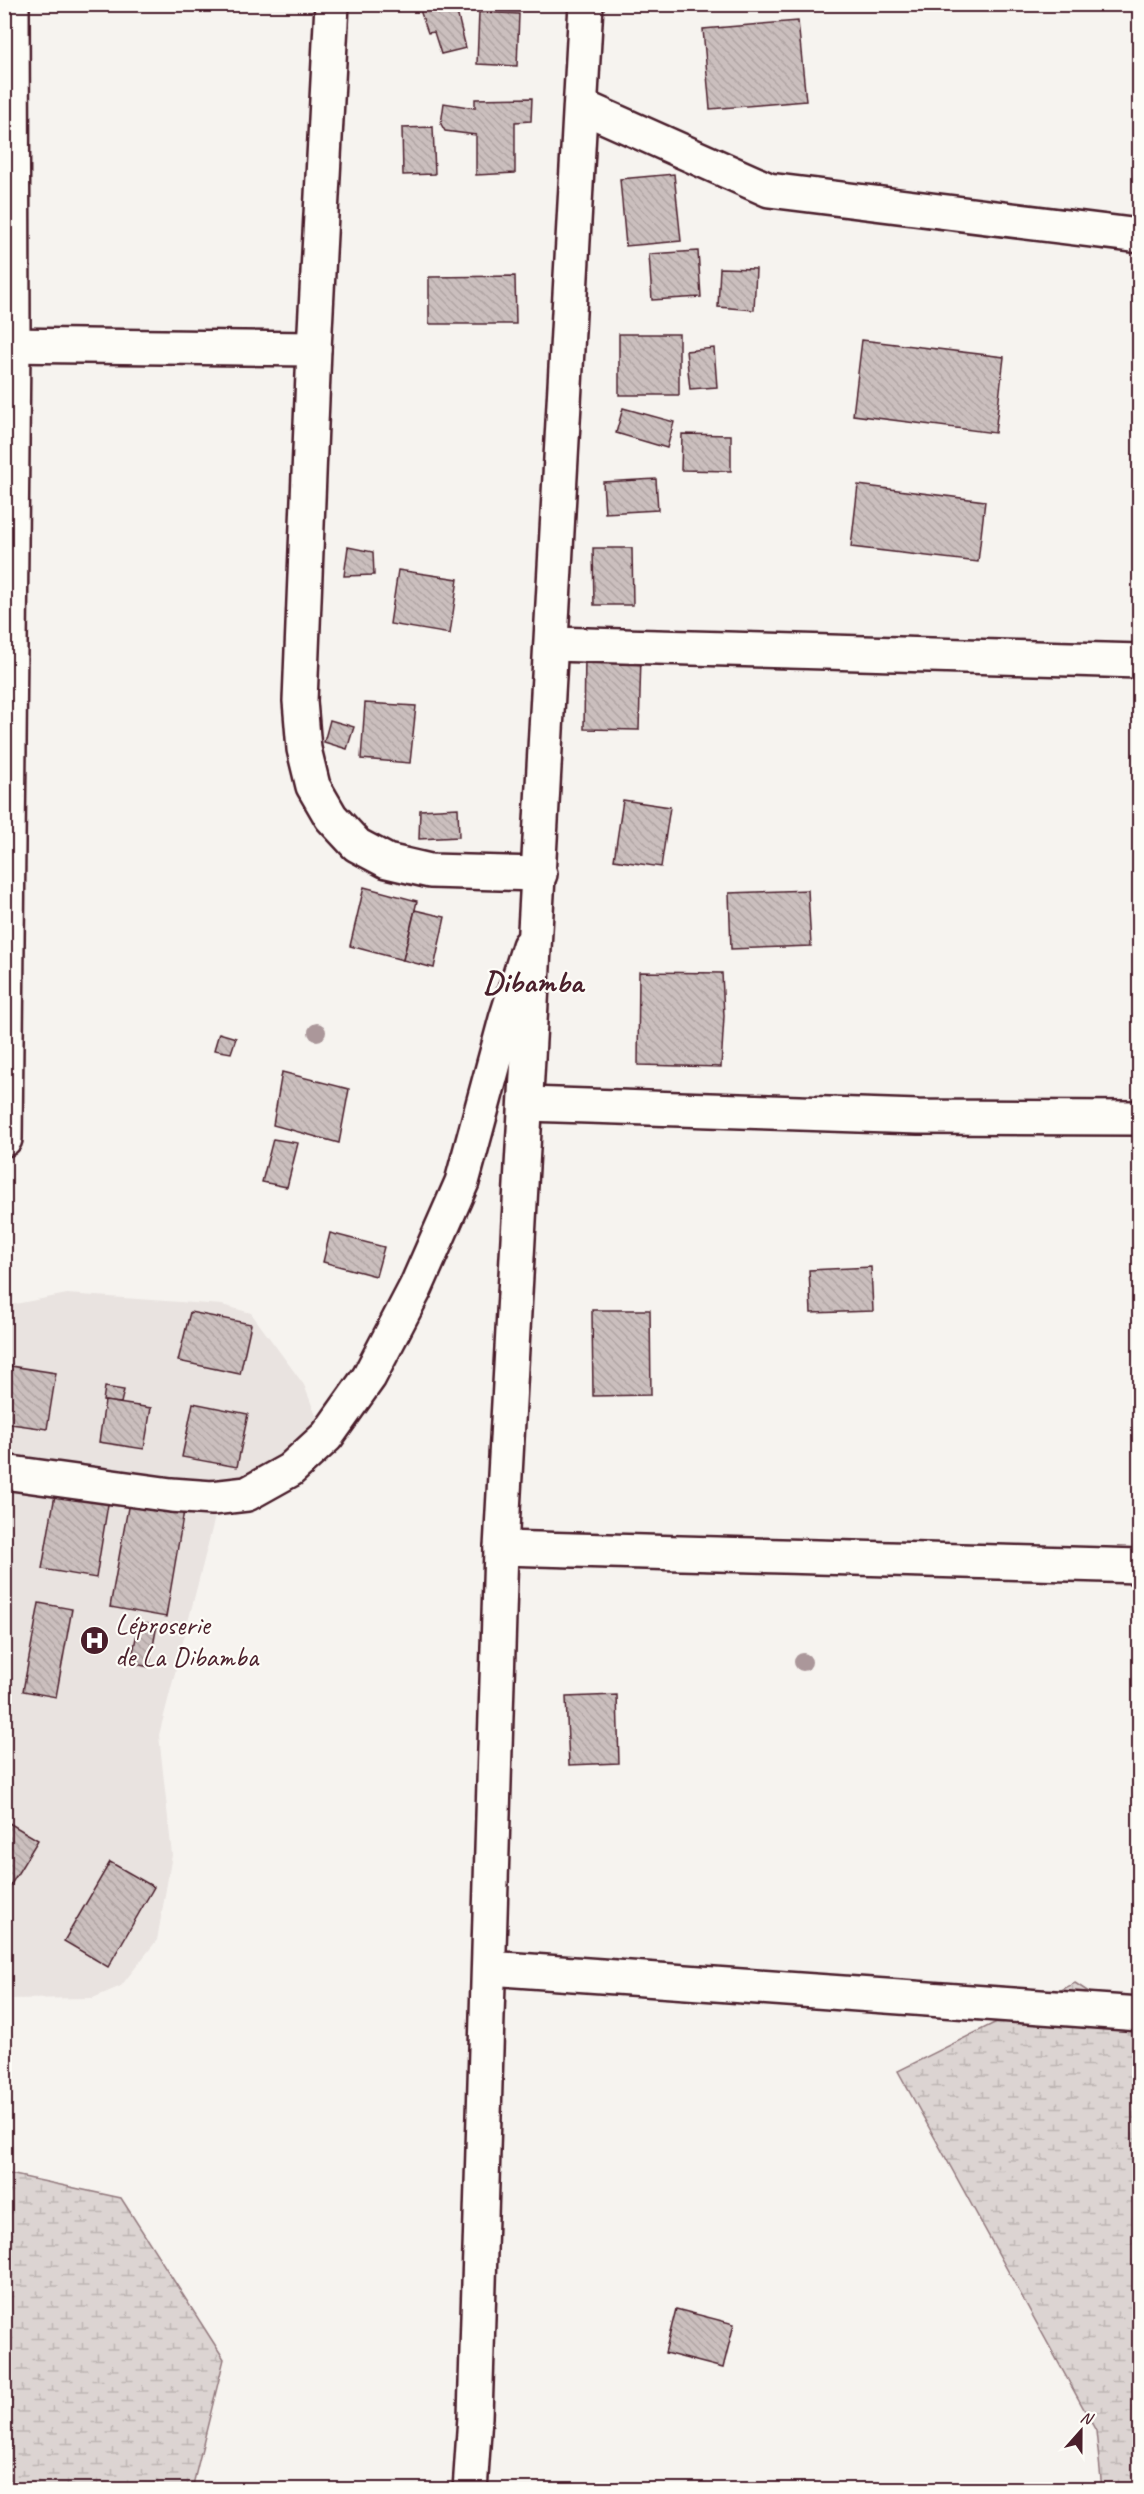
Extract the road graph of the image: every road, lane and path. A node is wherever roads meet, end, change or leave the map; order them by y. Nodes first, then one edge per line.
1 (12, 4) edge
2 (332, 4) edge
3 (586, 4) edge
4 (581, 106) junction
5 (1140, 236) edge
6 (9, 345) edge
7 (314, 349) junction
8 (552, 644) junction
9 (1140, 661) edge
10 (540, 874) junction
11 (537, 918) junction
12 (527, 1104) junction
13 (1140, 1118) edge
14 (5, 1139) edge
15 (4, 1472) edge
16 (501, 1548) junction
17 (1140, 1566) edge
18 (489, 1968) junction
19 (1140, 2014) edge
20 (470, 2490) edge

1 - 6 street
2 - 7 street
3 - 4 street
4 - 5 street
4 - 8 street
6 - 7 street
6 - 14 street
7 - 10 street
8 - 9 street
8 - 10 street
10 - 11 street
11 - 12 street
11 - 15 street
12 - 13 street
12 - 16 street
16 - 17 street
16 - 18 street
18 - 19 street
18 - 20 street

